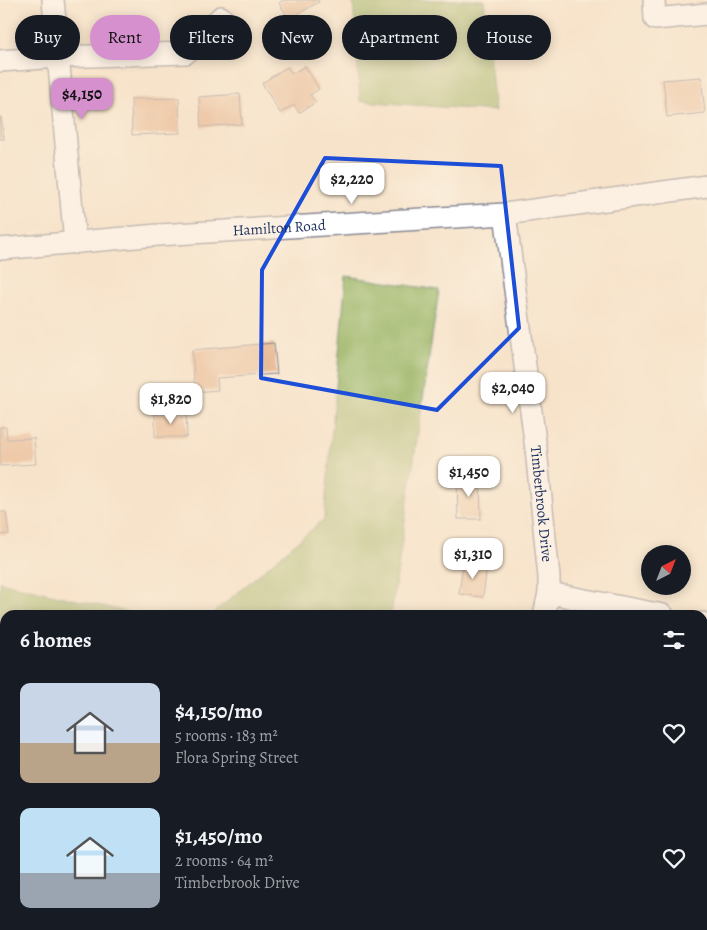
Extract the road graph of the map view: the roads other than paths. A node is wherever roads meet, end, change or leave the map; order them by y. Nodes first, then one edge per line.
1 (53, 0) edge
2 (655, 9) edge
3 (707, 14) edge
4 (54, 15) edge
5 (170, 54) edge
6 (80, 56) edge
7 (15, 60) edge
8 (58, 60) edge
9 (0, 61) edge
10 (707, 186) edge
11 (505, 214) junction
12 (75, 242) junction
13 (0, 249) edge
14 (549, 592) junction
15 (545, 610) edge
16 (638, 610) edge

1 - 4 street
2 - 3 street
5 - 6 street
7 - 9 street
8 - 12 street
10 - 11 street, Hamilton Road
11 - 12 street, Hamilton Road
11 - 14 street, Timberbrook Drive
12 - 13 street, Hamilton Road
14 - 15 street, Timberbrook Drive
14 - 16 street

